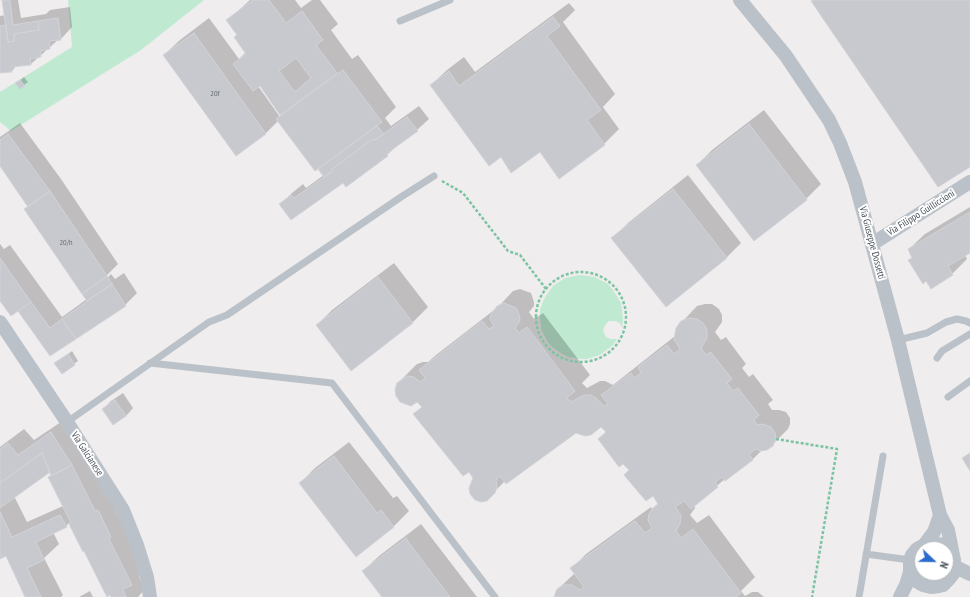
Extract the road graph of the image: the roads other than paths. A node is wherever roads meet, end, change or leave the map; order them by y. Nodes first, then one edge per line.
1 (450, 0) edge
2 (740, 0) edge
3 (400, 21) dead end
4 (434, 176) road end
5 (970, 182) edge
6 (872, 244) junction
7 (0, 322) edge
8 (970, 323) edge
9 (970, 334) edge
10 (898, 340) junction
11 (937, 358) dead end
12 (150, 363) junction
13 (970, 381) edge
14 (948, 397) dead end
15 (67, 422) junction
16 (883, 456) dead end
17 (940, 515) junction
18 (927, 541) edge
19 (950, 541) edge
20 (866, 554) junction
21 (914, 556) edge
22 (954, 562) edge
23 (910, 566) junction
24 (970, 574) edge
25 (948, 581) edge
26 (923, 586) junction
27 (150, 597) edge
28 (495, 597) edge
29 (859, 597) edge
30 (900, 597) edge
31 (909, 597) edge

1 - 3 lane
2 - 6 street, Via Giuseppe Dossetti
4 - 12 lane
5 - 6 street, Via Filippo Guilliccioni
6 - 10 street, Via Giuseppe Dossetti
7 - 15 street, Via Galcianese
8 - 10 lane
9 - 11 lane
10 - 17 street, Via Giuseppe Dossetti
12 - 15 lane
12 - 28 lane
13 - 14 lane
15 - 27 street, Via Galcianese
16 - 20 lane
17 - 18 street
17 - 19 street, Via Giuseppe Dossetti
20 - 23 lane
20 - 29 lane
21 - 23 street
22 - 24 street
23 - 26 street
23 - 30 street
25 - 26 street
26 - 31 street

